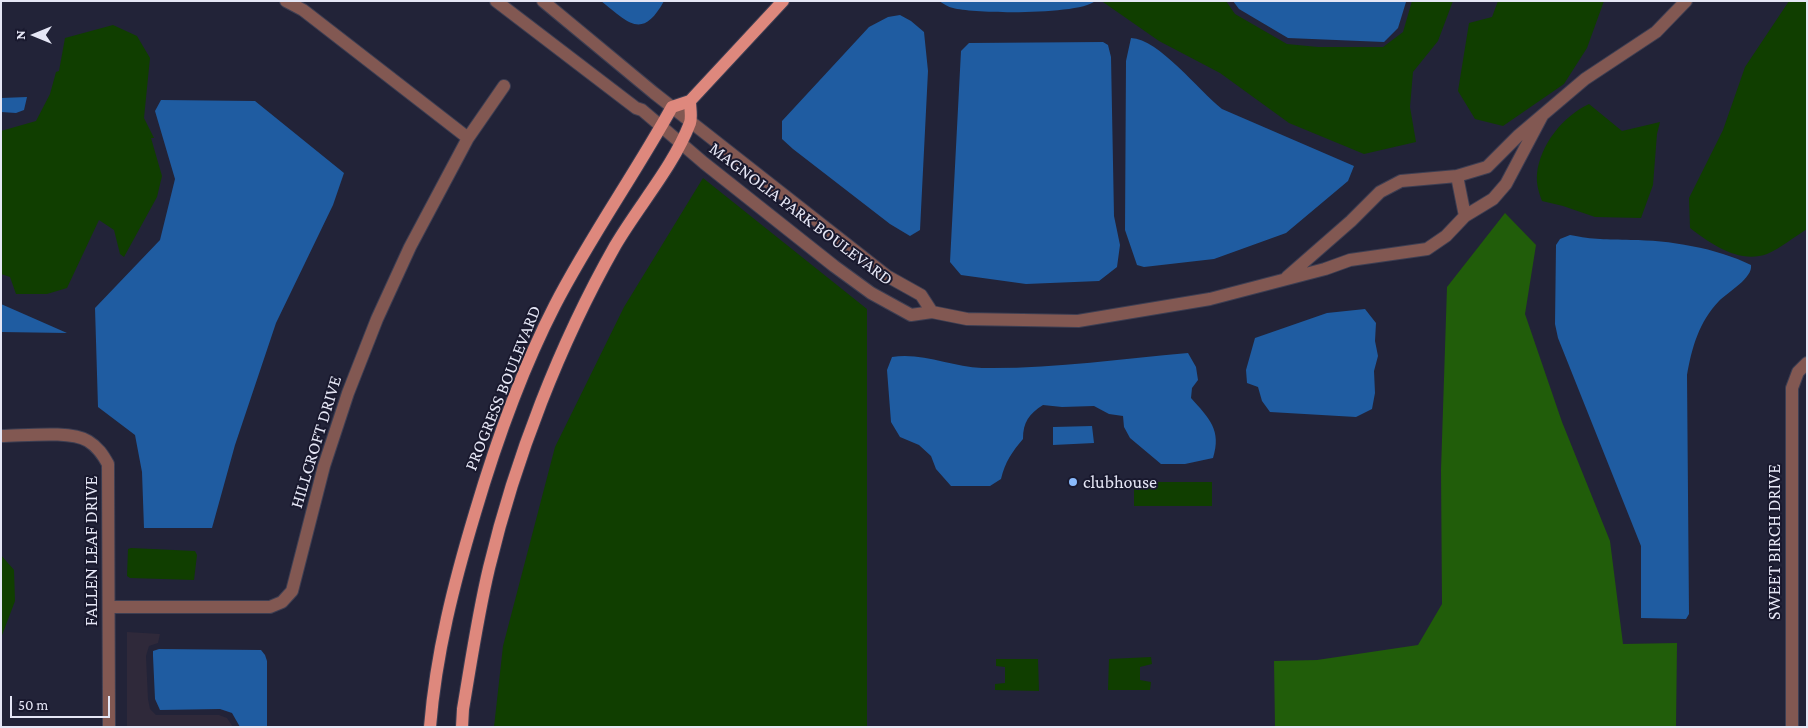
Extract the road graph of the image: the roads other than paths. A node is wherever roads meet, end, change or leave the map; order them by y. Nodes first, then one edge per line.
1 (286, 1) edge
2 (496, 1) edge
3 (543, 1) edge
4 (783, 1) edge
5 (1686, 1) edge
6 (504, 86) dead end
7 (690, 101) junction
8 (672, 107) junction
9 (1542, 116) junction
10 (691, 122) junction
11 (662, 126) junction
12 (468, 138) junction
13 (679, 142) junction
14 (1457, 176) junction
15 (1465, 216) junction
16 (1285, 279) junction
17 (932, 312) junction
18 (1807, 363) edge
19 (1, 436) edge
20 (109, 607) junction
21 (109, 727) edge
22 (430, 727) edge
23 (462, 727) edge
24 (1792, 727) edge

1 - 12 street
2 - 11 street, MAGNOLIA PARK BOULEVARD
3 - 8 street, MAGNOLIA PARK BOULEVARD
4 - 7 main road
5 - 9 street, MAGNOLIA PARK BOULEVARD
6 - 12 street, HILLCROFT DRIVE
7 - 8 main road
7 - 10 main road
8 - 10 street, MAGNOLIA PARK BOULEVARD
8 - 11 main road, PROGRESS BOULEVARD
9 - 14 street, MAGNOLIA PARK BOULEVARD
9 - 15 street, MAGNOLIA PARK BOULEVARD
10 - 13 main road
10 - 17 street, MAGNOLIA PARK BOULEVARD
11 - 13 street, MAGNOLIA PARK BOULEVARD
11 - 22 main road, PROGRESS BOULEVARD
12 - 20 street, HILLCROFT DRIVE
13 - 17 street, MAGNOLIA PARK BOULEVARD
13 - 23 main road
14 - 15 street
14 - 16 street, MAGNOLIA PARK BOULEVARD
15 - 16 street, MAGNOLIA PARK BOULEVARD
16 - 17 street, MAGNOLIA PARK BOULEVARD
18 - 24 street, SWEET BIRCH DRIVE
19 - 20 street, FALLEN LEAF DRIVE
20 - 21 street, FALLEN LEAF DRIVE

